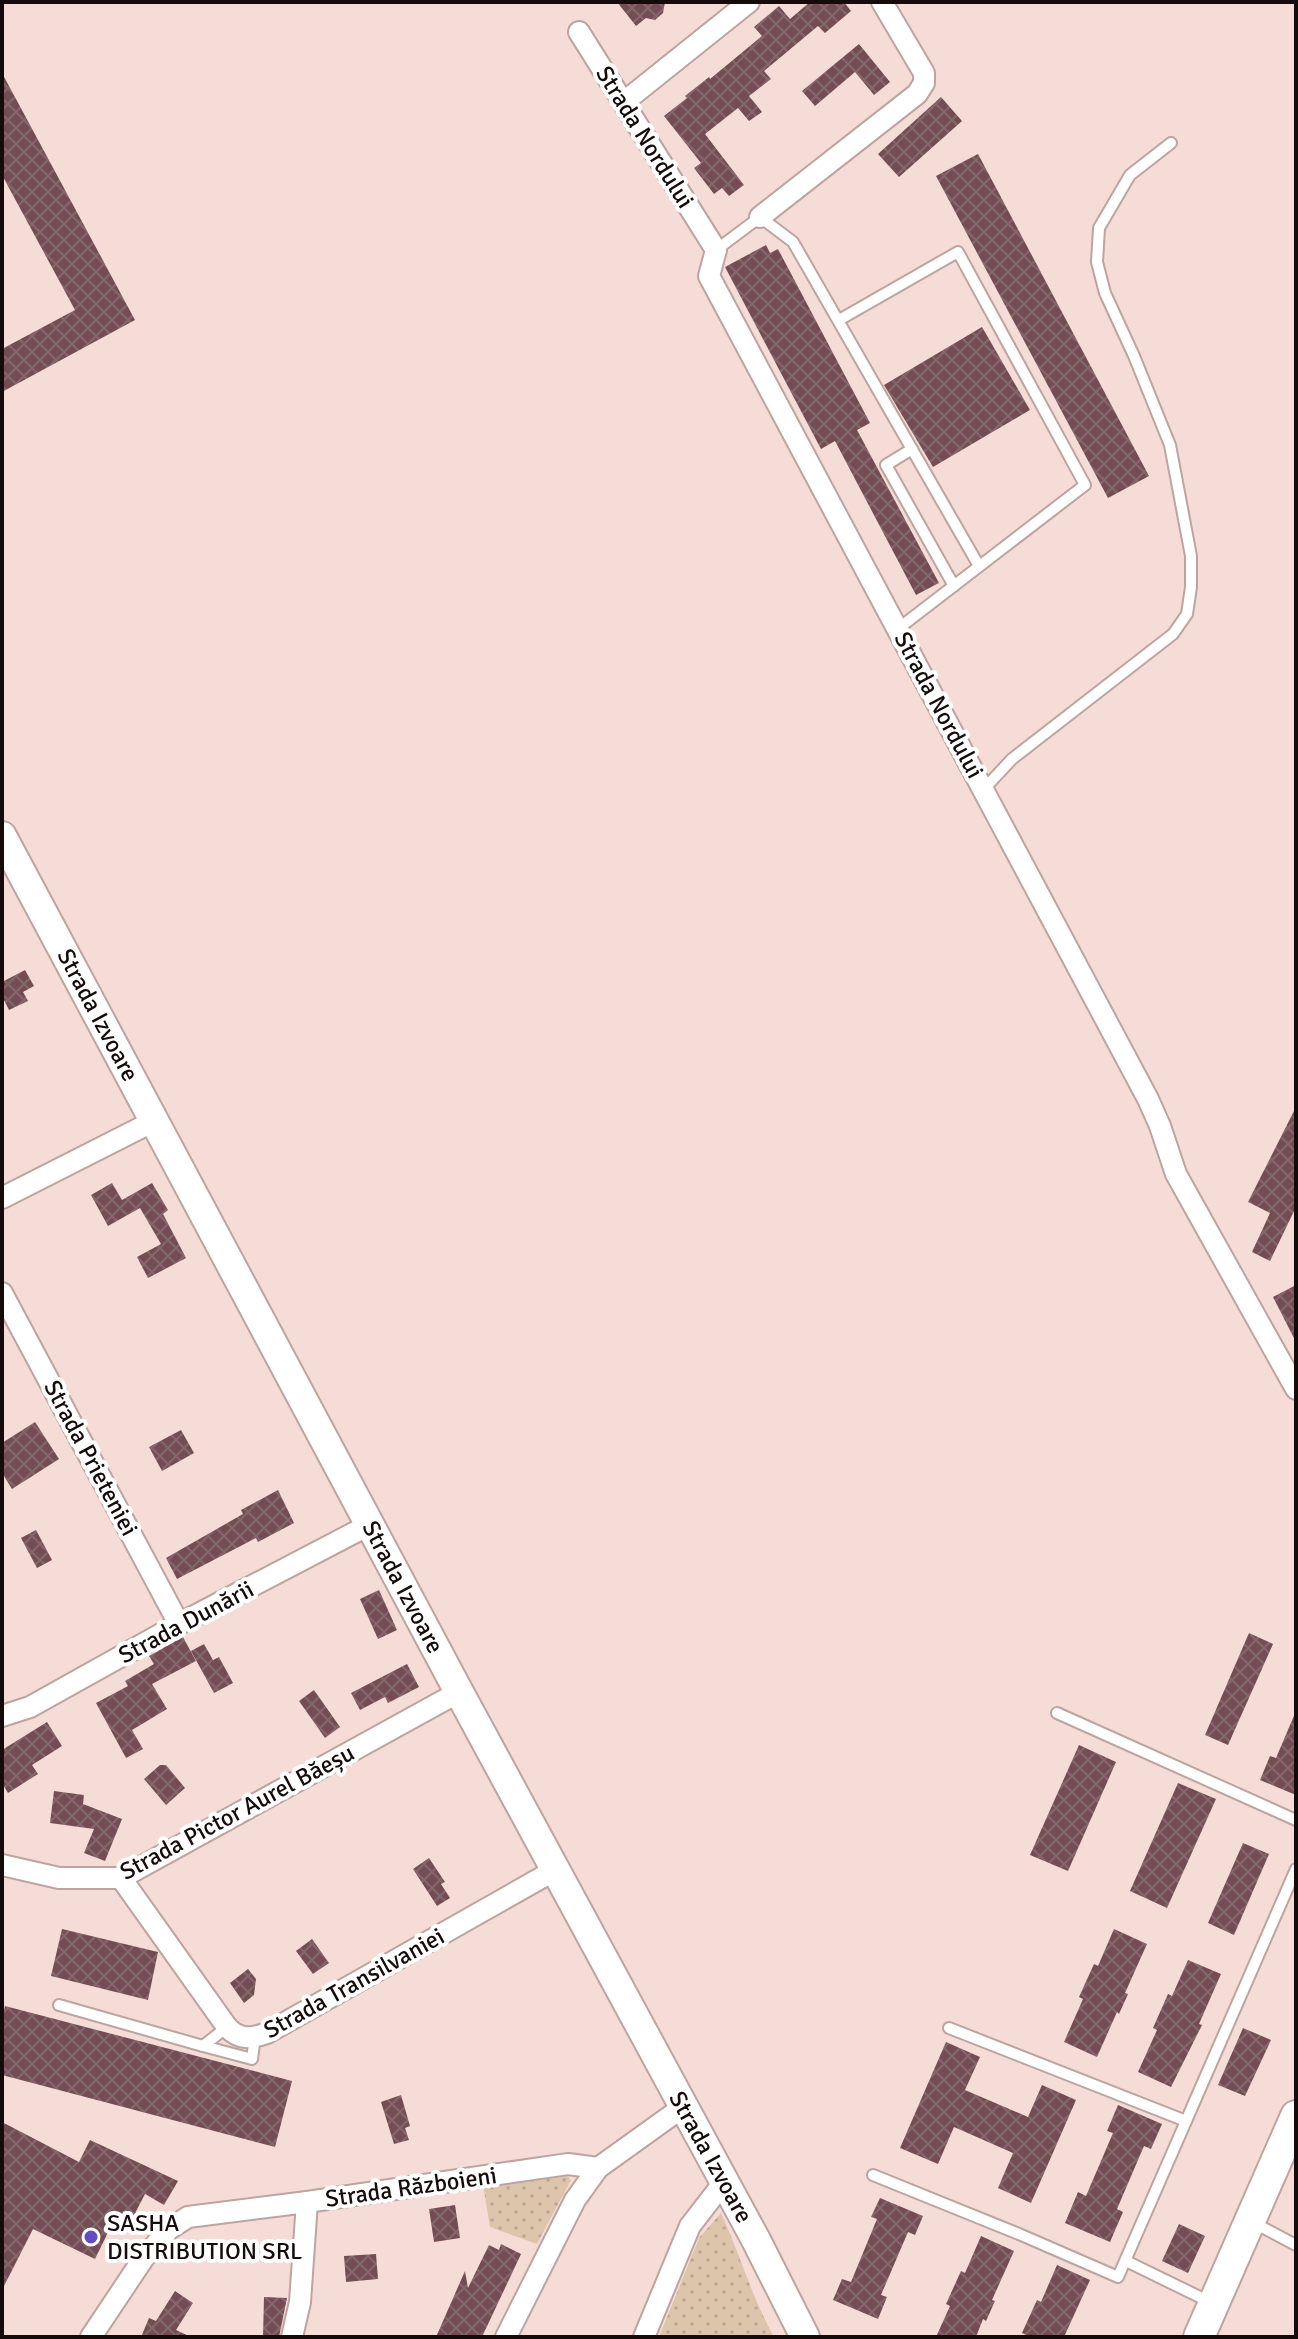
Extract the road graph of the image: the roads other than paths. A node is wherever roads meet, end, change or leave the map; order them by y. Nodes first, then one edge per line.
1 (749, 2) edge
2 (882, 2) edge
3 (579, 32) dead end
4 (624, 102) junction
5 (1171, 143) dead end
6 (760, 217) junction
7 (716, 250) junction
8 (839, 320) junction
9 (912, 449) junction
10 (979, 566) junction
11 (954, 586) junction
12 (899, 628) junction
13 (984, 789) junction
14 (2, 836) edge
15 (154, 1121) junction
16 (2, 1198) edge
17 (2, 1293) edge
18 (1296, 1389) edge
19 (369, 1525) junction
20 (179, 1624) junction
21 (459, 1692) junction
22 (1057, 1713) dead end
23 (2, 1716) edge
24 (1296, 1820) edge
25 (2, 1865) edge
26 (1296, 1869) edge
27 (555, 1870) junction
28 (121, 1878) junction
29 (59, 2005) dead end
30 (227, 2027) junction
31 (949, 2028) dead end
32 (255, 2037) junction
33 (203, 2046) junction
34 (683, 2107) junction
35 (1296, 2116) edge
36 (1186, 2121) junction
37 (598, 2168) junction
38 (873, 2175) dead end
39 (724, 2182) junction
40 (307, 2202) junction
41 (1250, 2221) junction
42 (1296, 2245) edge
43 (1126, 2261) junction
44 (1214, 2304) junction
45 (91, 2337) edge
46 (292, 2337) edge
47 (506, 2337) edge
48 (644, 2337) edge
49 (805, 2337) edge
50 (1199, 2337) edge

1 - 4 street
2 - 6 street
3 - 4 street, Strada Nordului
4 - 7 street, Strada Nordului
5 - 13 lane
6 - 7 lane
6 - 8 lane
7 - 12 street, Strada Nordului
8 - 9 lane
8 - 10 lane
9 - 10 lane
9 - 11 lane
10 - 11 lane
11 - 12 lane
12 - 13 street, Strada Nordului
13 - 18 street, Strada Nordului
14 - 15 main road, Strada Izvoare
15 - 16 street
15 - 19 main road, Strada Izvoare
17 - 20 street, Strada Prieteniei
19 - 20 street, Strada Dunării
19 - 21 main road, Strada Izvoare
20 - 23 street, Strada Dunării
21 - 27 main road, Strada Izvoare
21 - 28 street, Strada Pictor Aurel Băeșu
22 - 24 lane
25 - 28 street, Strada Pictor Aurel Băeșu
26 - 36 lane
27 - 32 street, Strada Transilvaniei
27 - 34 main road, Strada Izvoare
28 - 30 street, Strada Transilvaniei
29 - 33 lane
30 - 32 street, Strada Transilvaniei
30 - 33 lane
31 - 36 lane
32 - 33 lane
34 - 37 street
34 - 39 main road, Strada Izvoare
35 - 41 main road
36 - 43 lane
37 - 40 street, Strada Războieni
37 - 47 street
38 - 43 lane
39 - 48 street
39 - 49 main road, Strada Izvoare
40 - 45 street, Strada Războieni
40 - 46 street
41 - 42 lane
41 - 44 main road
43 - 44 lane
44 - 50 main road

